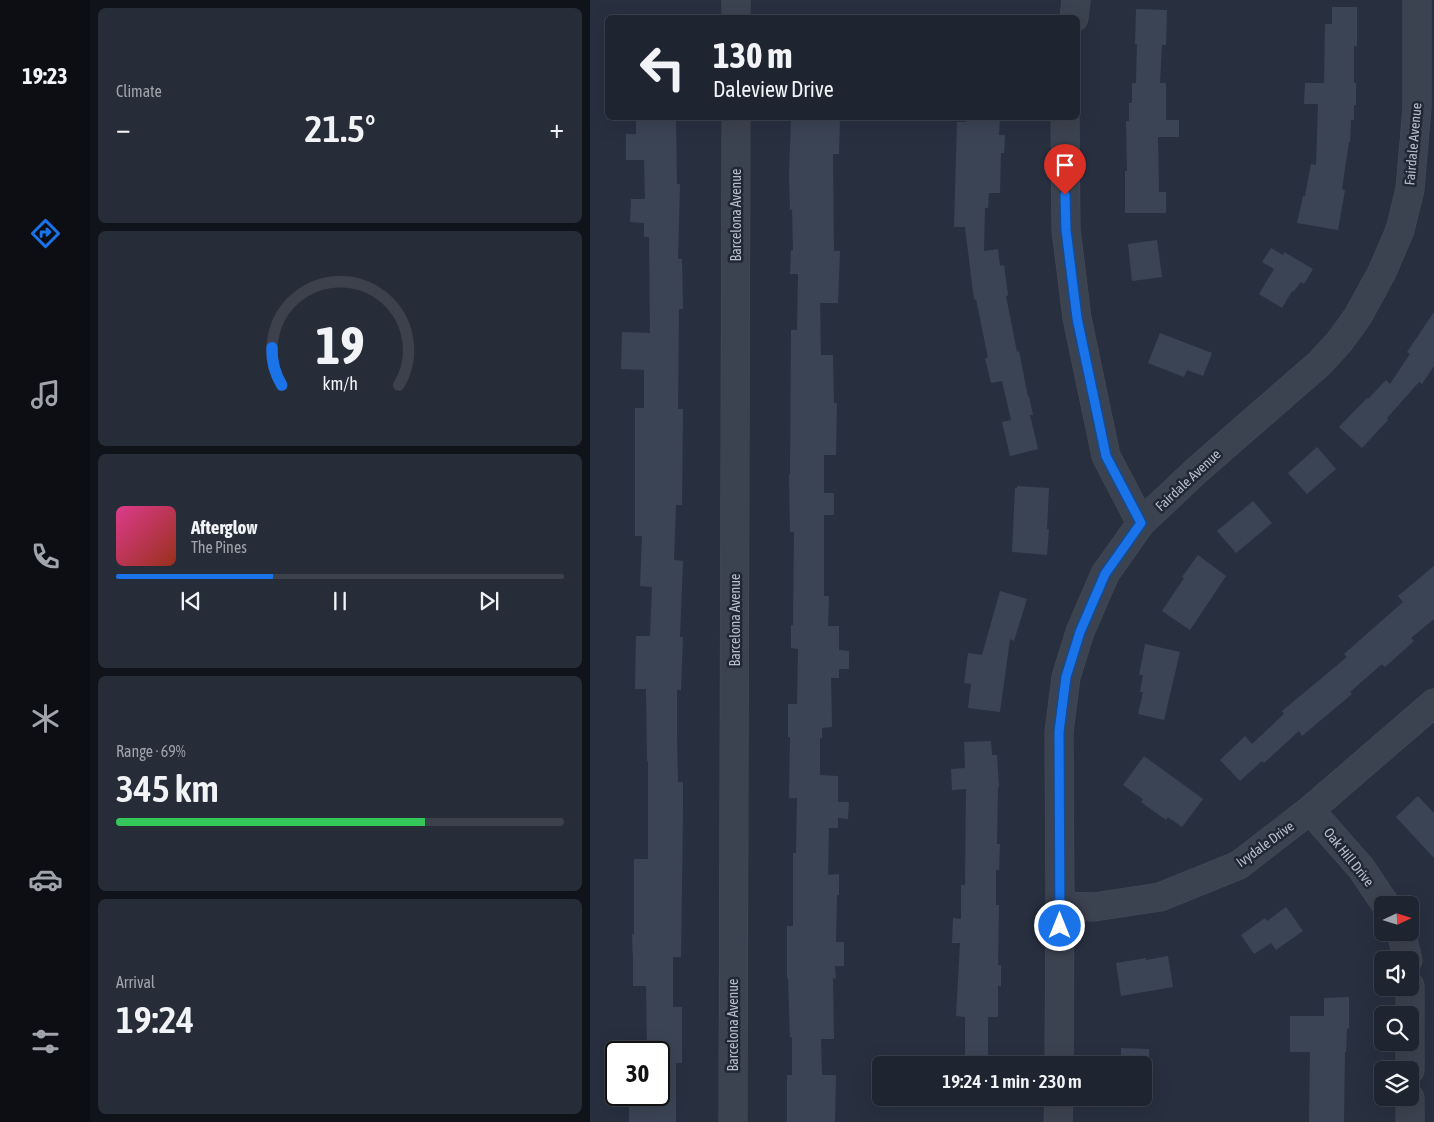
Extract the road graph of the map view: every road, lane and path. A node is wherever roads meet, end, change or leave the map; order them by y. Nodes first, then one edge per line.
1 (736, 0) edge
2 (1076, 0) edge
3 (1416, 0) edge
4 (736, 15) edge
5 (1074, 15) edge
6 (736, 120) edge
7 (1065, 120) edge
8 (1141, 523) junction
9 (1434, 703) edge
10 (1310, 810) junction
11 (1380, 896) edge
12 (1060, 906) junction
13 (1410, 996) edge
14 (1059, 1056) edge
15 (1410, 1061) edge
16 (1058, 1106) edge
17 (1410, 1106) edge
18 (733, 1122) edge
19 (1058, 1122) edge
20 (1410, 1122) edge

1 - 4 street
2 - 5 street
3 - 8 street, Fairdale Avenue
6 - 18 street, Barcelona Avenue
7 - 8 street
8 - 12 street, Fairdale Avenue
9 - 10 street, Ivydale Drive
10 - 11 street, Oak Hill Drive
10 - 12 street, Ivydale Drive
12 - 14 street, Fairdale Avenue
13 - 15 street
16 - 19 street
17 - 20 street

